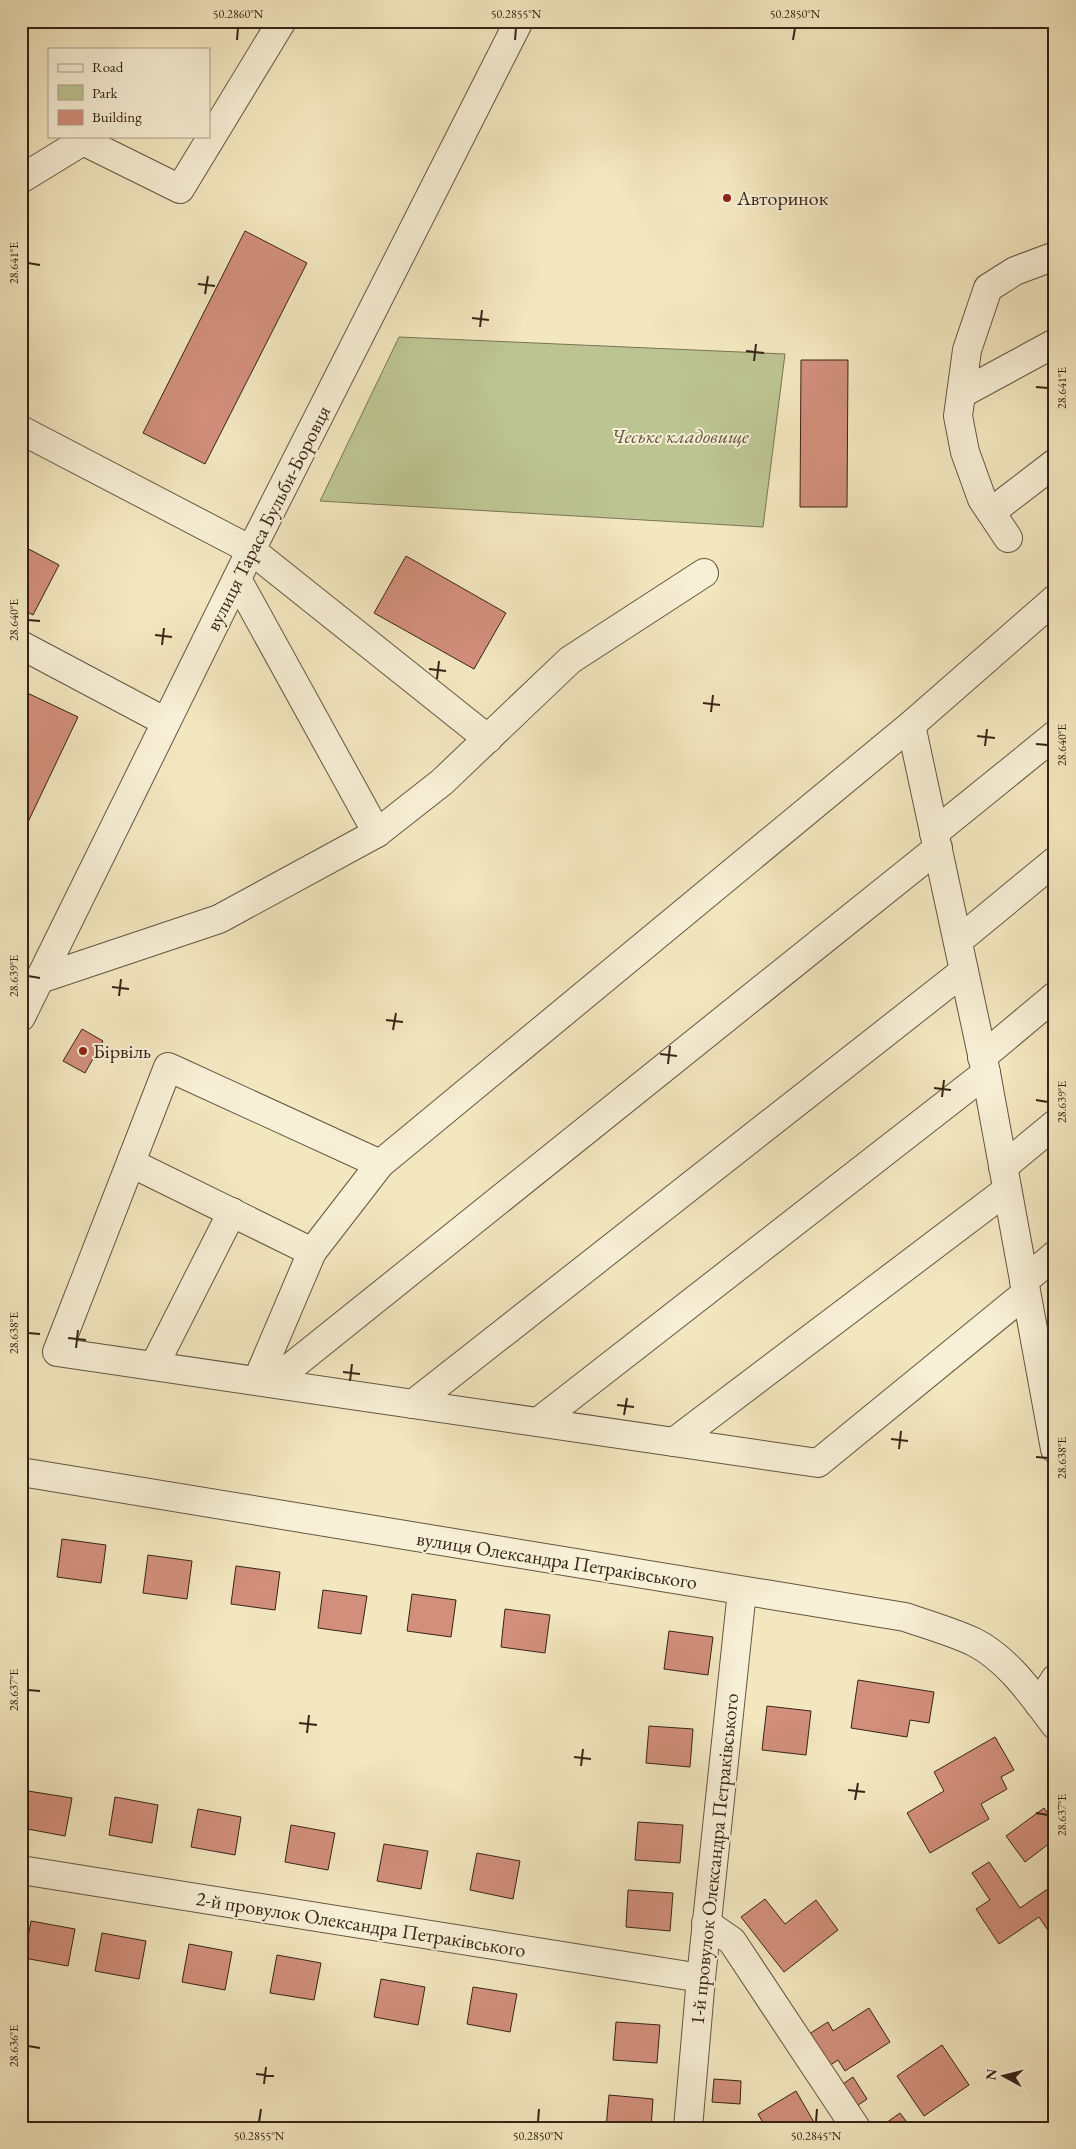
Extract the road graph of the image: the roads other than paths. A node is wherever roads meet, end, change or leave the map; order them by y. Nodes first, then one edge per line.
1 (282, 21) edge
2 (519, 21) edge
3 (21, 179) edge
4 (1055, 256) edge
5 (1055, 343) edge
6 (961, 394) junction
7 (21, 430) edge
8 (1055, 464) edge
9 (991, 512) junction
10 (1008, 538) dead end
11 (251, 550) junction
12 (704, 573) dead end
13 (237, 579) junction
14 (1055, 599) edge
15 (21, 645) edge
16 (166, 722) junction
17 (911, 725) junction
18 (1055, 735) edge
19 (488, 739) junction
20 (377, 833) junction
21 (936, 841) junction
22 (1055, 861) edge
23 (958, 941) junction
24 (964, 972) junction
25 (40, 979) junction
26 (1055, 996) edge
27 (21, 1017) edge
28 (984, 1065) junction
29 (1055, 1124) edge
30 (130, 1163) junction
31 (380, 1164) junction
32 (1005, 1179) junction
33 (232, 1212) junction
34 (312, 1252) junction
35 (1055, 1255) edge
36 (1025, 1287) junction
37 (154, 1366) junction
38 (264, 1382) junction
39 (1050, 1397) edge
40 (413, 1404) junction
41 (538, 1422) junction
42 (674, 1442) junction
43 (1055, 1449) edge
44 (21, 1472) edge
45 (742, 1591) junction
46 (1055, 1679) edge
47 (1047, 1714) edge
48 (21, 1870) edge
49 (706, 1923) junction
50 (700, 1978) junction
51 (688, 2128) edge
52 (856, 2128) edge

1 - 3 street
2 - 11 street, вулиця Тараса Бульби-Боровця
4 - 6 street
5 - 6 street
6 - 9 street
7 - 11 street
8 - 9 street
9 - 10 street
11 - 13 street, вулиця Тараса Бульби-Боровця
11 - 19 street
12 - 19 street
13 - 16 street, вулиця Тараса Бульби-Боровця
13 - 20 street
14 - 17 street
15 - 16 street
16 - 25 street, вулиця Тараса Бульби-Боровця
17 - 21 street
17 - 31 street
18 - 21 street
19 - 20 street
20 - 25 street
21 - 23 street
21 - 38 street
22 - 23 street
23 - 24 street
24 - 28 street
24 - 40 street
25 - 27 street, вулиця Тараса Бульби-Боровця
26 - 28 street
28 - 32 street
28 - 41 street
29 - 32 street
30 - 31 street
30 - 33 street
30 - 37 street
31 - 34 street
32 - 36 street
32 - 42 street
33 - 34 street
33 - 37 street
34 - 38 street
35 - 36 street
36 - 39 street
36 - 42 street
37 - 38 street
38 - 40 street
39 - 43 street
40 - 41 street
41 - 42 street
44 - 45 street, вулиця Олександра Петраківського
45 - 47 street, вулиця Олександра Петраківського
45 - 49 street, 1-й провулок Олександра Петраківського
46 - 47 street
48 - 50 street, 2-й провулок Олександра Петраківського
49 - 50 street, 1-й провулок Олександра Петраківського
49 - 52 street
50 - 51 street, 1-й провулок Олександра Петраківського

